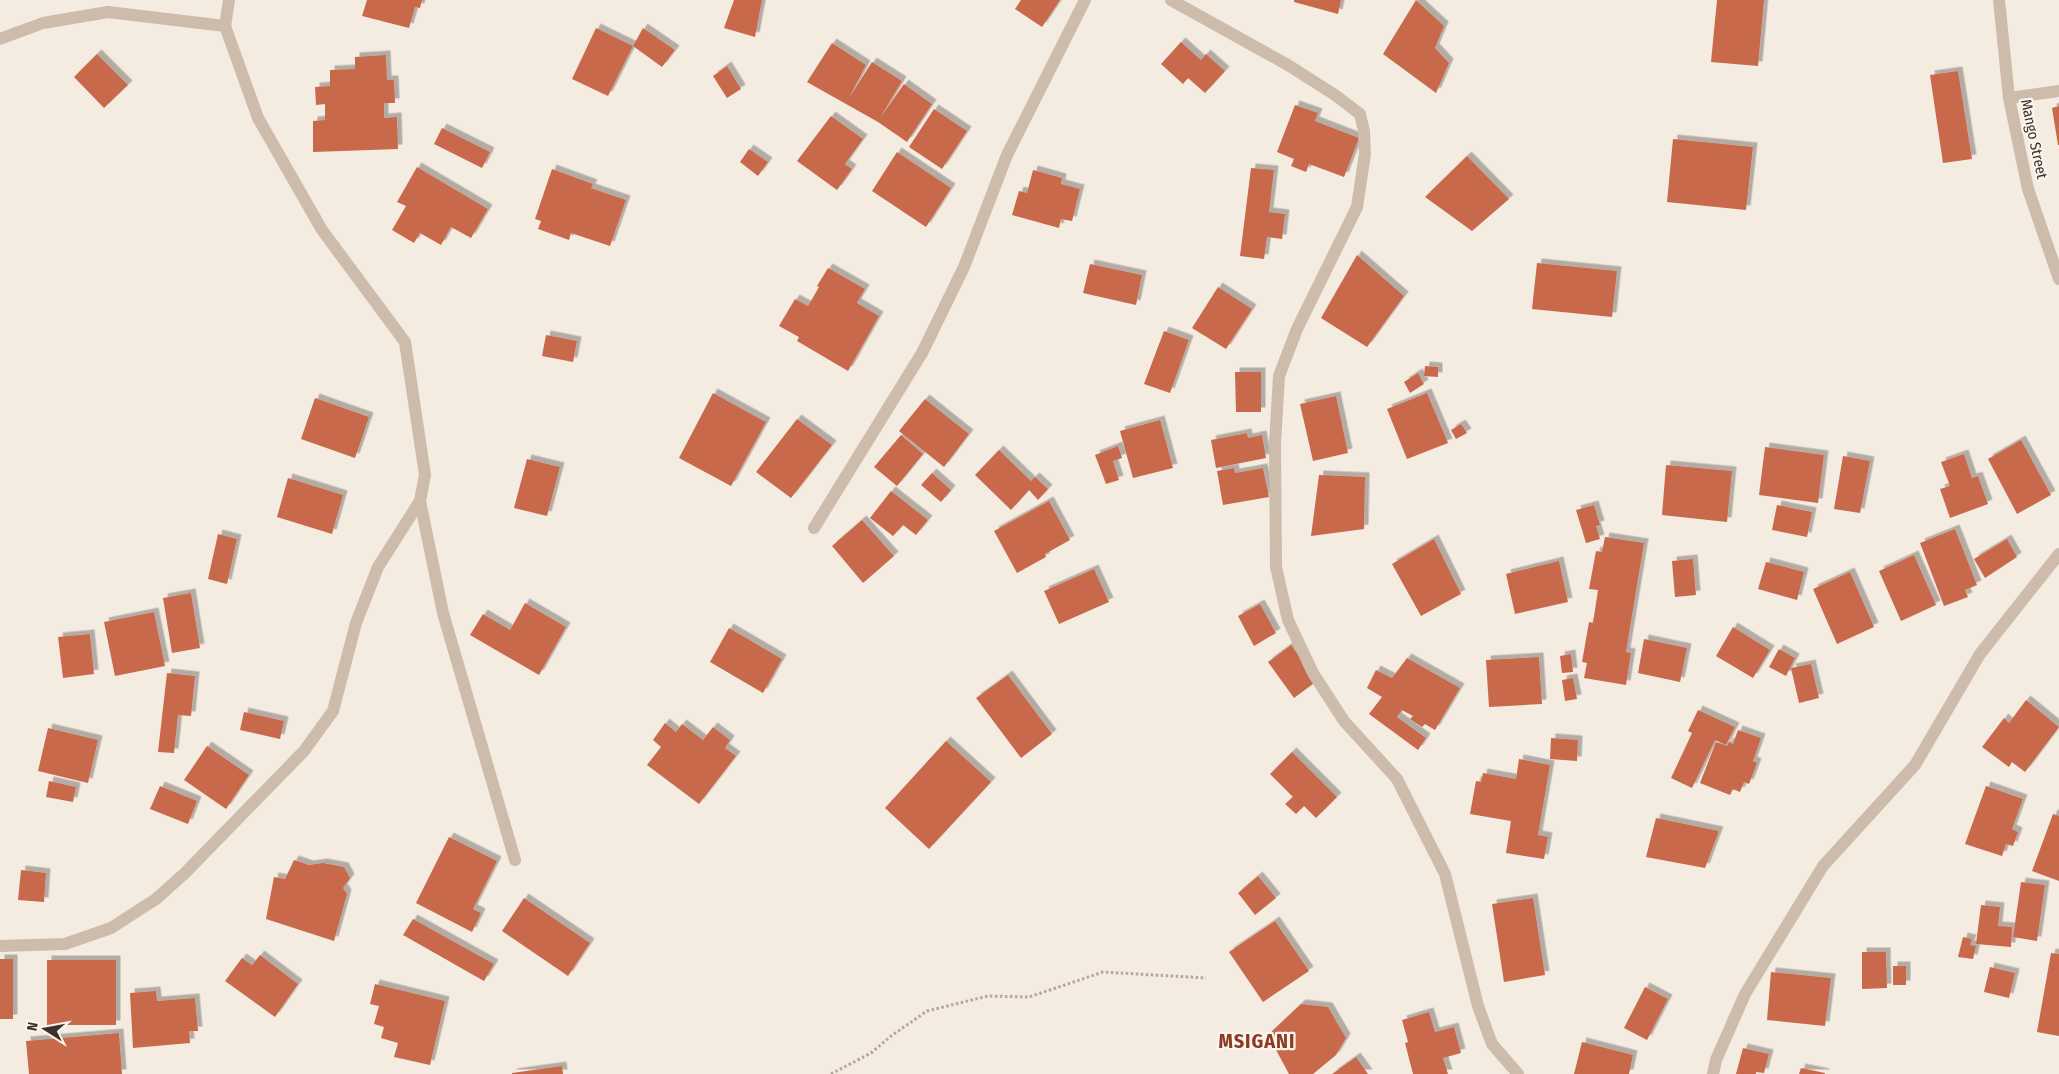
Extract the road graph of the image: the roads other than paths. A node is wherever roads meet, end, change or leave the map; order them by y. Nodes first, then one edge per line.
1 (229, 0) edge
2 (1085, 0) edge
3 (1171, 0) edge
4 (1999, 0) edge
5 (225, 26) junction
6 (0, 39) edge
7 (2059, 91) edge
8 (2009, 98) junction
9 (2059, 279) edge
10 (420, 501) junction
11 (814, 528) dead end
12 (2059, 554) edge
13 (515, 860) dead end
14 (0, 946) edge
15 (1518, 1074) edge
16 (1714, 1074) edge

1 - 5 street
2 - 11 street
3 - 15 street
4 - 8 street, Mango Street
5 - 6 street
5 - 10 street
7 - 8 street
8 - 9 street, Mango Street
10 - 13 street
10 - 14 street
12 - 16 street

